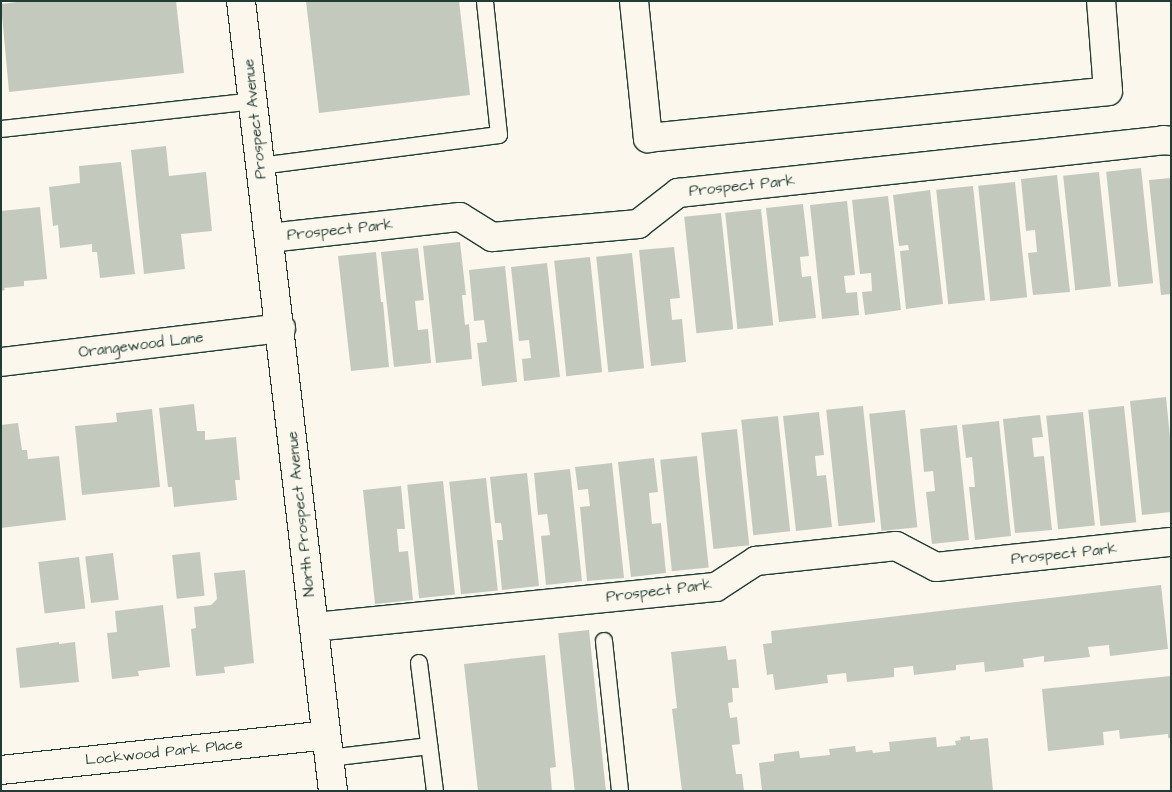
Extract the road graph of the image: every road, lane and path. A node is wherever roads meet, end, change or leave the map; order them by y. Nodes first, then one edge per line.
1 (241, 1) edge
2 (485, 1) edge
3 (634, 1) edge
4 (1100, 1) edge
5 (253, 101) junction
6 (1, 129) edge
7 (1171, 141) edge
8 (260, 166) junction
9 (268, 238) junction
10 (281, 328) junction
11 (1, 362) edge
12 (1171, 542) edge
13 (314, 627) junction
14 (604, 641) dead end
15 (419, 663) dead end
16 (328, 746) junction
17 (429, 746) junction
18 (1, 770) edge
19 (333, 791) edge
20 (435, 791) edge
21 (620, 791) edge

1 - 5 street, Prospect Avenue
2 - 8 lane
3 - 4 street
5 - 6 lane
5 - 8 street, Prospect Avenue
7 - 9 street, Prospect Park
8 - 9 street, Prospect Avenue
9 - 10 street, North Prospect Avenue
10 - 11 street, Orangewood Lane
10 - 13 street, North Prospect Avenue
12 - 13 street, Prospect Park
13 - 16 street, North Prospect Avenue
14 - 21 lane
15 - 17 lane
16 - 17 lane
16 - 18 street, Lockwood Park Place
16 - 19 street, North Prospect Avenue
17 - 20 lane

